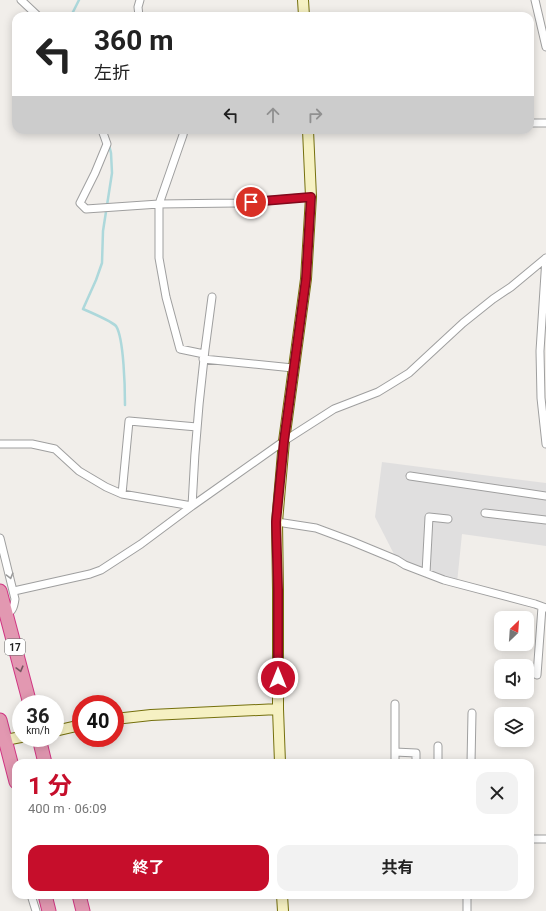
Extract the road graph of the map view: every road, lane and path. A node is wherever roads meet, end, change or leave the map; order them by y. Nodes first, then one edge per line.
1 (21, 0) edge
2 (140, 0) edge
3 (303, 0) edge
4 (535, 0) edge
5 (34, 12) edge
6 (139, 12) edge
7 (304, 12) edge
8 (546, 47) edge
9 (534, 123) edge
10 (546, 123) edge
11 (103, 134) edge
12 (183, 134) edge
13 (308, 134) edge
14 (311, 197) junction
15 (159, 204) junction
16 (546, 258) edge
17 (212, 297) dead end
18 (204, 357) junction
19 (293, 368) junction
20 (543, 374) edge
21 (197, 427) junction
22 (284, 441) junction
23 (0, 444) edge
24 (546, 444) edge
25 (410, 476) dead end
26 (122, 494) junction
27 (546, 496) edge
28 (192, 506) junction
29 (485, 513) dead end
30 (448, 519) dead end
31 (546, 520) edge
32 (276, 522) junction
33 (0, 538) edge
34 (426, 573) junction
35 (14, 590) junction
36 (0, 591) edge
37 (544, 608) edge
38 (6, 615) junction
39 (537, 675) dead end
40 (28, 695) edge
41 (395, 704) dead end
42 (278, 709) junction
43 (472, 713) dead end
44 (124, 718) edge
45 (0, 720) edge
46 (3, 741) edge
47 (438, 746) dead end
48 (41, 747) edge
49 (395, 752) junction
50 (44, 759) edge
51 (280, 759) edge
52 (395, 759) edge
53 (416, 759) edge
54 (438, 759) edge
55 (471, 759) edge
56 (12, 769) edge
57 (534, 839) edge
58 (546, 839) edge
59 (32, 899) edge
60 (46, 899) edge
61 (80, 899) edge
62 (85, 899) edge
63 (282, 899) edge
64 (467, 899) edge
65 (36, 911) edge
66 (49, 911) edge
67 (83, 911) edge
68 (89, 911) edge
69 (283, 911) edge
70 (467, 911) edge

1 - 5 street
2 - 6 street
3 - 7 street
4 - 8 street
9 - 10 street
11 - 15 street
12 - 15 street
13 - 14 street
14 - 15 street
14 - 19 street
15 - 18 street
16 - 20 street
16 - 22 street
17 - 18 street
18 - 19 street
18 - 21 street
19 - 22 street
20 - 24 street
21 - 26 street
21 - 28 street
22 - 28 street
22 - 32 street
23 - 26 street
25 - 27 street
26 - 28 street
28 - 35 street
29 - 31 street
30 - 34 street
32 - 34 street
32 - 42 street
33 -> 35 street
34 - 37 street
35 - 38 street
36 - 38 highway, 17
37 - 39 street
38 -> 40 highway, 17
41 - 49 street
42 - 44 street
42 - 51 street
43 - 55 street
45 - 46 highway
46 - 56 highway
47 - 54 street
48 - 50 highway
49 - 52 street
49 - 53 street
57 - 58 street
59 - 65 street
60 - 66 highway
61 - 67 highway
62 - 68 street
63 - 69 street
64 - 70 street

